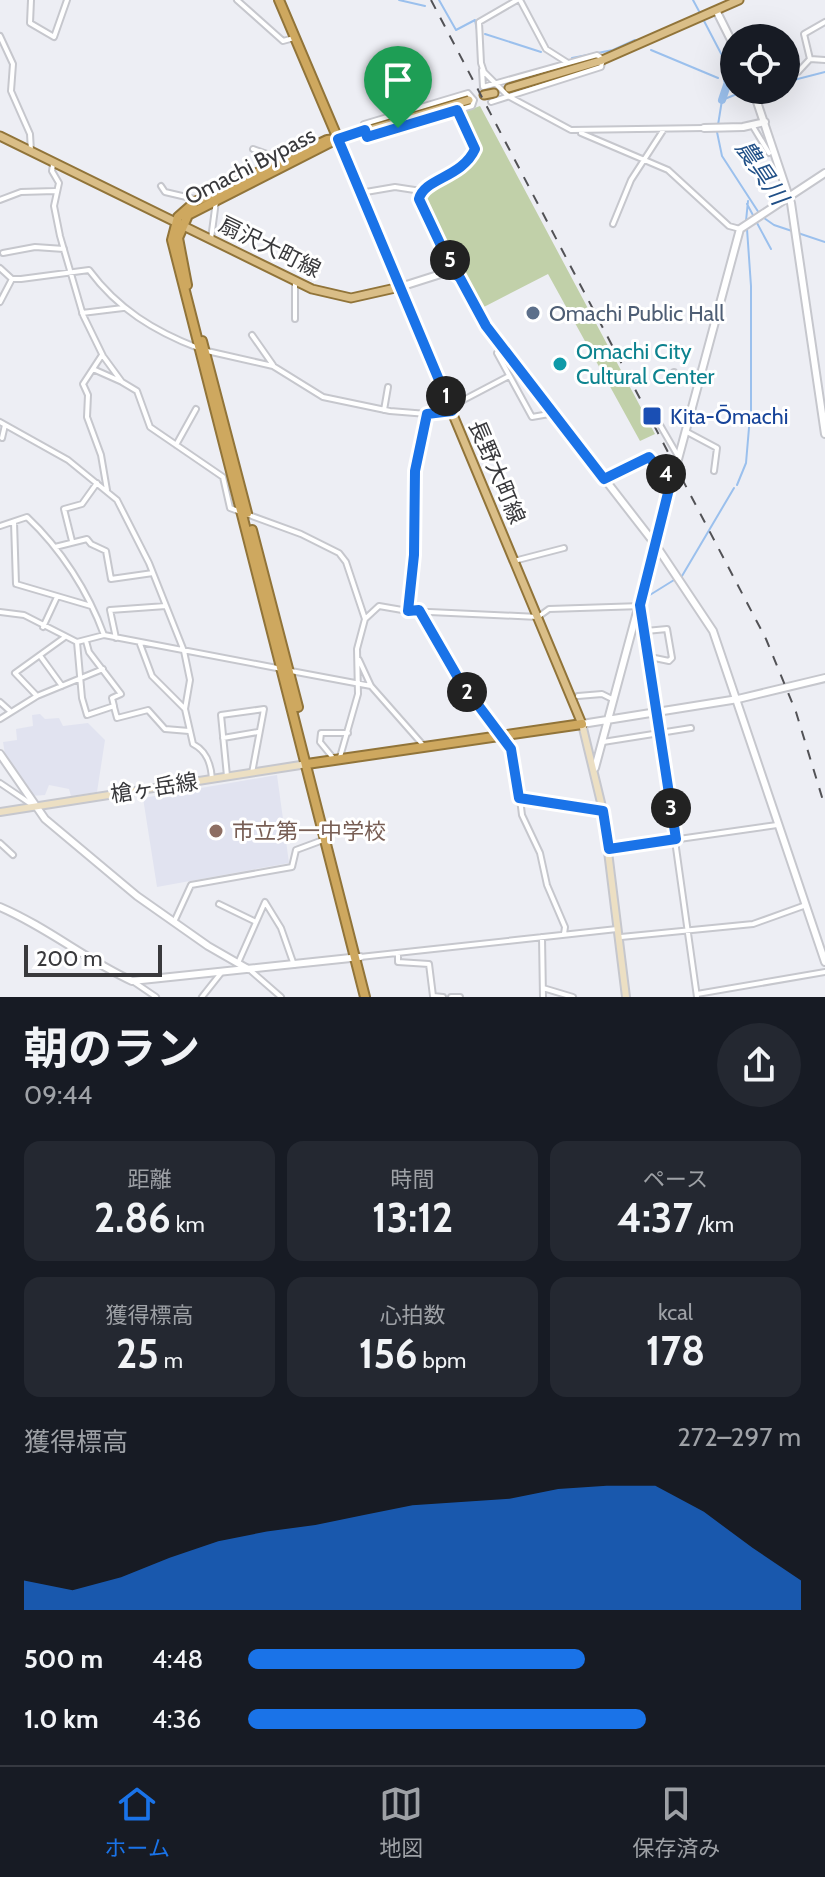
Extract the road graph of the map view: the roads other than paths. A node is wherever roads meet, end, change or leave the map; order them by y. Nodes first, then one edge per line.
1 (31, 0) edge
2 (67, 0) edge
3 (237, 0) edge
4 (279, 0) edge
5 (518, 0) edge
6 (739, 0) edge
7 (717, 12) junction
8 (825, 22) edge
9 (723, 24) edge
10 (0, 36) edge
11 (294, 38) junction
12 (603, 59) junction
13 (810, 59) junction
14 (825, 60) edge
15 (568, 63) junction
16 (482, 68) junction
17 (800, 70) edge
18 (495, 88) junction
19 (508, 92) junction
20 (484, 95) dead end
21 (469, 100) dead end
22 (491, 102) dead end
23 (758, 104) edge
24 (457, 110) junction
25 (765, 122) junction
26 (752, 125) junction
27 (706, 128) joint
28 (664, 129) junction
29 (365, 130) junction
30 (580, 131) junction
31 (0, 136) edge
32 (338, 139) junction
33 (253, 149) dead end
34 (31, 151) junction
35 (769, 153) dead end
36 (647, 159) junction
37 (54, 162) junction
38 (274, 164) junction
39 (825, 173) edge
40 (161, 186) dead end
41 (55, 191) junction
42 (421, 191) junction
43 (360, 193) junction
44 (789, 196) junction
45 (216, 199) junction
46 (0, 200) edge
47 (199, 200) junction
48 (178, 223) junction
49 (613, 224) dead end
50 (740, 229) junction
51 (211, 239) junction
52 (65, 249) junction
53 (3, 253) dead end
54 (0, 268) edge
55 (72, 270) junction
56 (454, 273) junction
57 (12, 279) junction
58 (295, 281) junction
59 (400, 287) junction
60 (0, 302) edge
61 (123, 308) junction
62 (82, 313) junction
63 (295, 319) dead end
64 (252, 335) dead end
65 (504, 347) junction
66 (202, 350) junction
67 (102, 355) junction
68 (273, 366) junction
69 (93, 369) junction
70 (674, 372) dead end
71 (509, 376) junction
72 (698, 381) junction
73 (122, 382) junction
74 (388, 387) dead end
75 (196, 409) dead end
76 (451, 409) junction
77 (384, 410) junction
78 (555, 413) junction
79 (427, 414) junction
80 (2, 423) edge
81 (660, 425) dead end
82 (685, 431) junction
83 (825, 434) edge
84 (2, 438) edge
85 (175, 446) junction
86 (678, 456) junction
87 (714, 471) dead end
88 (672, 477) junction
89 (604, 479) junction
90 (97, 483) junction
91 (107, 490) junction
92 (244, 513) junction
93 (14, 522) junction
94 (0, 526) edge
95 (73, 542) junction
96 (655, 544) junction
97 (55, 547) junction
98 (564, 548) dead end
99 (514, 561) junction
100 (153, 573) junction
101 (57, 597) junction
102 (640, 605) junction
103 (91, 606) junction
104 (166, 606) junction
105 (419, 610) junction
106 (408, 611) junction
107 (0, 612) edge
108 (538, 617) junction
109 (365, 619) junction
110 (43, 627) junction
111 (646, 631) junction
112 (104, 635) junction
113 (65, 637) junction
114 (116, 638) junction
115 (86, 641) junction
116 (77, 642) junction
117 (140, 642) junction
118 (184, 651) junction
119 (650, 656) junction
120 (41, 657) junction
121 (358, 658) junction
122 (103, 669) junction
123 (285, 670) junction
124 (80, 678) junction
125 (825, 678) edge
126 (357, 682) junction
127 (62, 686) junction
128 (371, 686) junction
129 (37, 696) junction
130 (578, 696) dead end
131 (738, 699) junction
132 (615, 701) junction
133 (0, 702) edge
134 (114, 706) junction
135 (185, 709) junction
136 (10, 711) junction
137 (658, 712) junction
138 (0, 719) edge
139 (610, 719) junction
140 (582, 724) junction
141 (691, 728) dead end
142 (189, 731) junction
143 (258, 732) junction
144 (348, 733) junction
145 (660, 733) junction
146 (499, 735) junction
147 (223, 738) junction
148 (603, 742) junction
149 (424, 747) junction
150 (0, 754) edge
151 (337, 760) junction
152 (310, 764) junction
153 (595, 768) junction
154 (252, 773) junction
155 (227, 776) junction
156 (212, 779) junction
157 (0, 783) edge
158 (519, 798) junction
159 (34, 806) junction
160 (603, 811) junction
161 (0, 812) edge
162 (780, 825) junction
163 (325, 839) junction
164 (676, 839) junction
165 (0, 843) edge
166 (609, 849) junction
167 (13, 855) dead end
168 (219, 904) dead end
169 (807, 905) junction
170 (0, 907) edge
171 (254, 921) junction
172 (174, 922) junction
173 (620, 929) junction
174 (689, 931) junction
175 (564, 934) junction
176 (542, 937) junction
177 (621, 937) junction
178 (398, 953) junction
179 (358, 957) junction
180 (825, 962) edge
181 (238, 963) junction
182 (294, 965) junction
183 (250, 970) junction
184 (825, 972) edge
185 (221, 973) junction
186 (132, 981) junction
187 (543, 988) junction
188 (697, 995) edge
189 (156, 997) edge
190 (202, 997) edge
191 (281, 997) edge
192 (368, 997) edge
193 (443, 997) edge
194 (451, 997) edge
195 (460, 997) edge
196 (543, 997) edge
197 (573, 997) edge
198 (626, 997) edge

1 - 2 street
3 - 11 street
4 - 11 highway
5 - 15 street
5 - 16 street
6 - 7 main road
7 - 9 street
7 - 12 main road
8 - 13 street
10 - 34 street
11 - 32 highway
12 - 15 street
12 - 19 main road
13 - 14 street
13 - 17 street
15 - 18 street
16 - 18 street
16 - 18 street
18 - 19 street
18 - 20 main road
19 - 22 street
19 - 30 street
21 - 29 main road
23 - 25 street
24 - 29 street
24 - 29 street
24 - 42 street
25 - 26 street
25 - 44 street
26 - 27 street
26 - 35 street
27 - 28 street
28 - 30 street
28 - 36 street
29 - 32 main road
30 - 36 street
31 - 34 main road, 扇沢大町線
32 - 38 highway, Omachi Bypass
32 - 43 main road, 長野大町線
32 - 45 highway, Omachi Bypass
33 - 38 street
34 - 37 main road, 扇沢大町線
36 - 49 street
36 - 50 street
37 - 41 street
37 - 48 main road, 扇沢大町線
38 - 47 highway, Omachi Bypass
39 - 44 street
40 - 47 street
41 - 46 street
41 - 52 street
42 - 43 street
42 - 56 street
43 - 59 main road, 長野大町線
44 - 50 street
44 - 83 street
45 - 48 highway, Omachi Bypass
45 - 51 street
47 - 48 highway, Omachi Bypass
48 - 51 main road, 扇沢大町線
48 - 66 highway, Omachi Bypass
50 - 72 street
51 - 58 main road, 扇沢大町線
52 - 53 street
52 - 55 street
54 - 57 street
55 - 57 street
55 - 61 street
55 - 62 street
56 - 59 street
56 - 65 street
57 - 60 street
58 - 59 main road, 扇沢大町線
58 - 63 street
59 - 76 main road, 長野大町線
61 - 62 street
61 - 66 street
62 - 67 street
64 - 68 street
65 - 71 street
65 - 78 street
66 - 68 street
66 - 92 highway, Omachi Bypass
67 - 69 street
67 - 73 street
68 - 77 street
69 - 73 street
69 - 91 street
70 - 72 street
71 - 76 street
71 - 78 street
72 - 82 street
73 - 85 street
74 - 77 street
75 - 85 street
76 - 79 street
76 - 99 main road, 長野大町線
77 - 79 street
78 - 89 street
79 - 106 street
80 - 84 street
80 - 90 street
81 - 86 street
82 - 86 street
82 - 87 street
85 - 92 street
86 - 88 street
88 - 89 street
88 - 96 street
89 - 96 street
90 - 91 street
90 - 95 street
91 - 100 street
92 - 109 street
92 - 123 highway, Omachi Bypass
93 - 94 street
93 - 97 street
93 - 101 street
95 - 97 street
95 - 100 street
96 - 102 street
96 - 131 street
97 - 103 street
98 - 99 street
99 - 108 main road, 長野大町線
100 - 104 street
101 - 103 street
101 - 110 street
102 - 108 street
102 - 111 street
102 - 132 street
103 - 112 street
104 - 114 street
104 - 118 street
105 - 106 street
105 - 108 street
105 - 146 street
106 - 109 street
107 - 110 street
108 - 140 main road, 長野大町線
109 - 121 street
110 - 113 street
111 - 119 street
111 - 119 street
112 - 114 street
112 - 115 street
113 - 116 street
113 - 120 street
114 - 117 street
115 - 116 street
115 - 122 street
116 - 124 street
117 - 118 street
117 - 135 street
118 - 123 street
118 - 135 street
119 - 137 street
120 - 127 street
120 - 129 street
121 - 126 street
121 - 128 street
122 - 124 street
122 - 134 street
123 - 126 street
123 - 152 highway, Omachi Bypass
124 - 127 street
124 - 134 street
125 - 131 street
126 - 128 street
126 - 144 street
127 - 129 street
128 - 149 street
129 - 136 street
130 - 132 street
131 - 137 street
131 - 162 street
132 - 139 street
133 - 136 street
134 - 142 street
135 - 142 street
136 - 138 street
137 - 139 street
137 - 145 street
139 - 140 street
139 - 148 street
140 - 146 highway
140 - 153 main road
141 - 145 street
142 - 156 street
143 - 147 street
143 - 147 street
143 - 154 street
144 - 151 street
144 - 151 street
145 - 148 street
145 - 164 street
146 - 149 highway
146 - 158 street
147 - 155 street
148 - 153 street
149 - 151 highway
150 - 159 street
151 - 152 highway
152 - 154 main road, 槍ヶ岳線
152 - 163 highway
152 - 179 highway
153 - 160 main road
154 - 155 main road, 槍ヶ岳線
155 - 156 main road, 槍ヶ岳線
156 - 159 main road, 槍ヶ岳線
157 - 159 street
158 - 160 street
158 - 175 street
159 - 161 main road, 槍ヶ岳線
159 - 172 street
160 - 166 main road
162 - 164 street
162 - 169 street
163 - 172 street
163 - 179 highway
164 - 166 street
164 - 174 street
165 - 167 street
166 - 173 main road
168 - 171 street
169 - 174 street
169 - 180 street
170 - 186 street
171 - 181 street
171 - 182 street
172 - 181 street
173 - 175 street
173 - 177 main road
174 - 177 street
174 - 188 street
175 - 176 street
176 - 178 street
176 - 187 street
177 - 198 main road
178 - 179 street
178 - 193 street
179 - 182 street
179 - 192 highway
181 - 183 street
182 - 183 street
183 - 185 street
183 - 191 street
184 - 188 street
185 - 186 street
185 - 190 street
186 - 189 street
187 - 196 street
187 - 197 street
194 - 195 street

